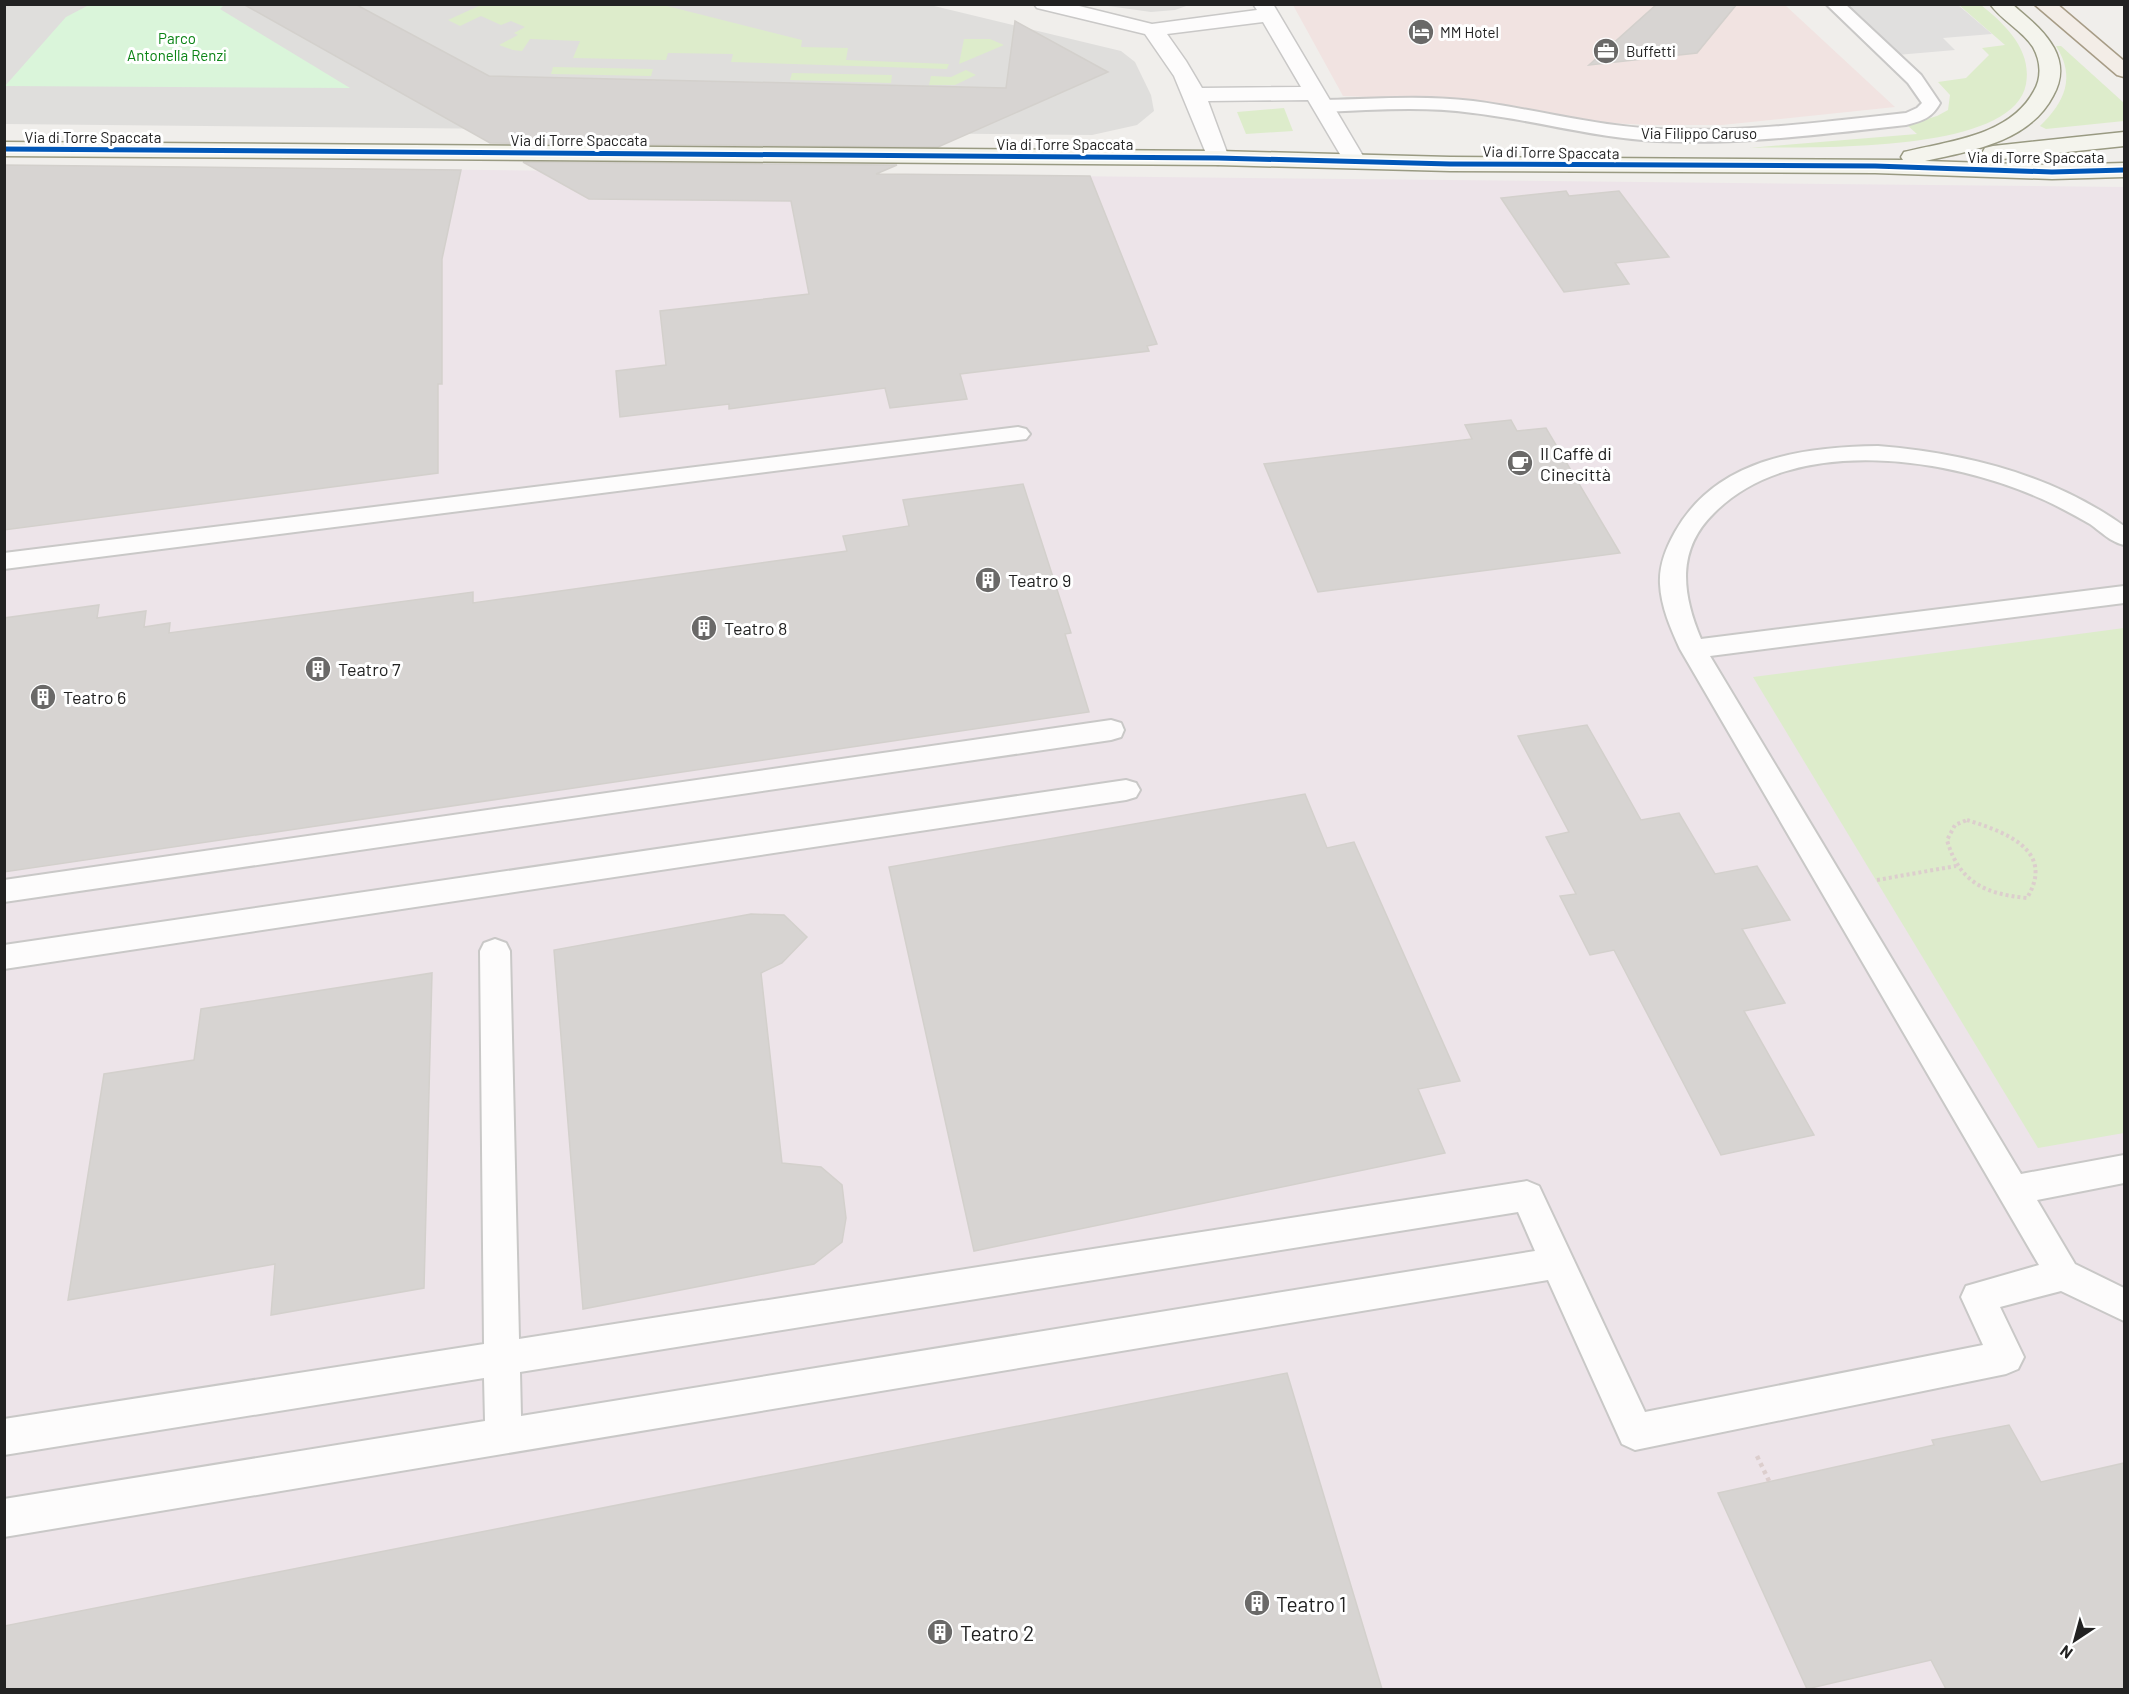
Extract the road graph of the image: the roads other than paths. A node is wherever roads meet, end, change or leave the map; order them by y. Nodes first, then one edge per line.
1 (1044, 4) edge
2 (1834, 4) edge
3 (2000, 4) edge
4 (2044, 4) edge
5 (1266, 10) edge
6 (1152, 30) junction
7 (2124, 71) edge
8 (1197, 96) junction
9 (1319, 99) junction
10 (2124, 139) edge
11 (4, 150) edge
12 (1218, 158) junction
13 (1355, 161) junction
14 (1875, 166) junction
15 (2124, 170) edge
16 (1018, 434) dead end
17 (2124, 537) edge
18 (4, 561) edge
19 (2124, 594) edge
20 (1693, 649) junction
21 (1111, 730) dead end
22 (1126, 790) dead end
23 (4, 891) edge
24 (495, 951) dead end
25 (4, 957) edge
26 (2124, 1169) edge
27 (2014, 1190) junction
28 (1558, 1263) junction
29 (2063, 1275) junction
30 (2124, 1305) edge
31 (501, 1359) junction
32 (4, 1437) edge
33 (503, 1437) junction
34 (4, 1518) edge

1 - 6 street
2 - 9 lane, Via Filippo Caruso
3 - 14 street
4 - 7 main road
5 - 6 street
5 - 9 street
6 - 8 street
8 - 9 street
8 - 12 street
9 - 13 street
10 - 14 street, Via di Torre Spaccata
11 - 12 street, Via di Torre Spaccata
12 - 13 street, Via di Torre Spaccata
13 - 14 street, Via di Torre Spaccata
14 - 15 street, Via di Torre Spaccata
16 - 18 lane
17 - 20 lane
19 - 20 lane
20 - 27 lane
21 - 23 lane
22 - 25 lane
24 - 31 lane
26 - 27 lane
27 - 29 lane
28 - 29 lane
28 - 31 lane
28 - 33 lane
29 - 30 lane
31 - 32 lane
31 - 33 lane
33 - 34 lane

